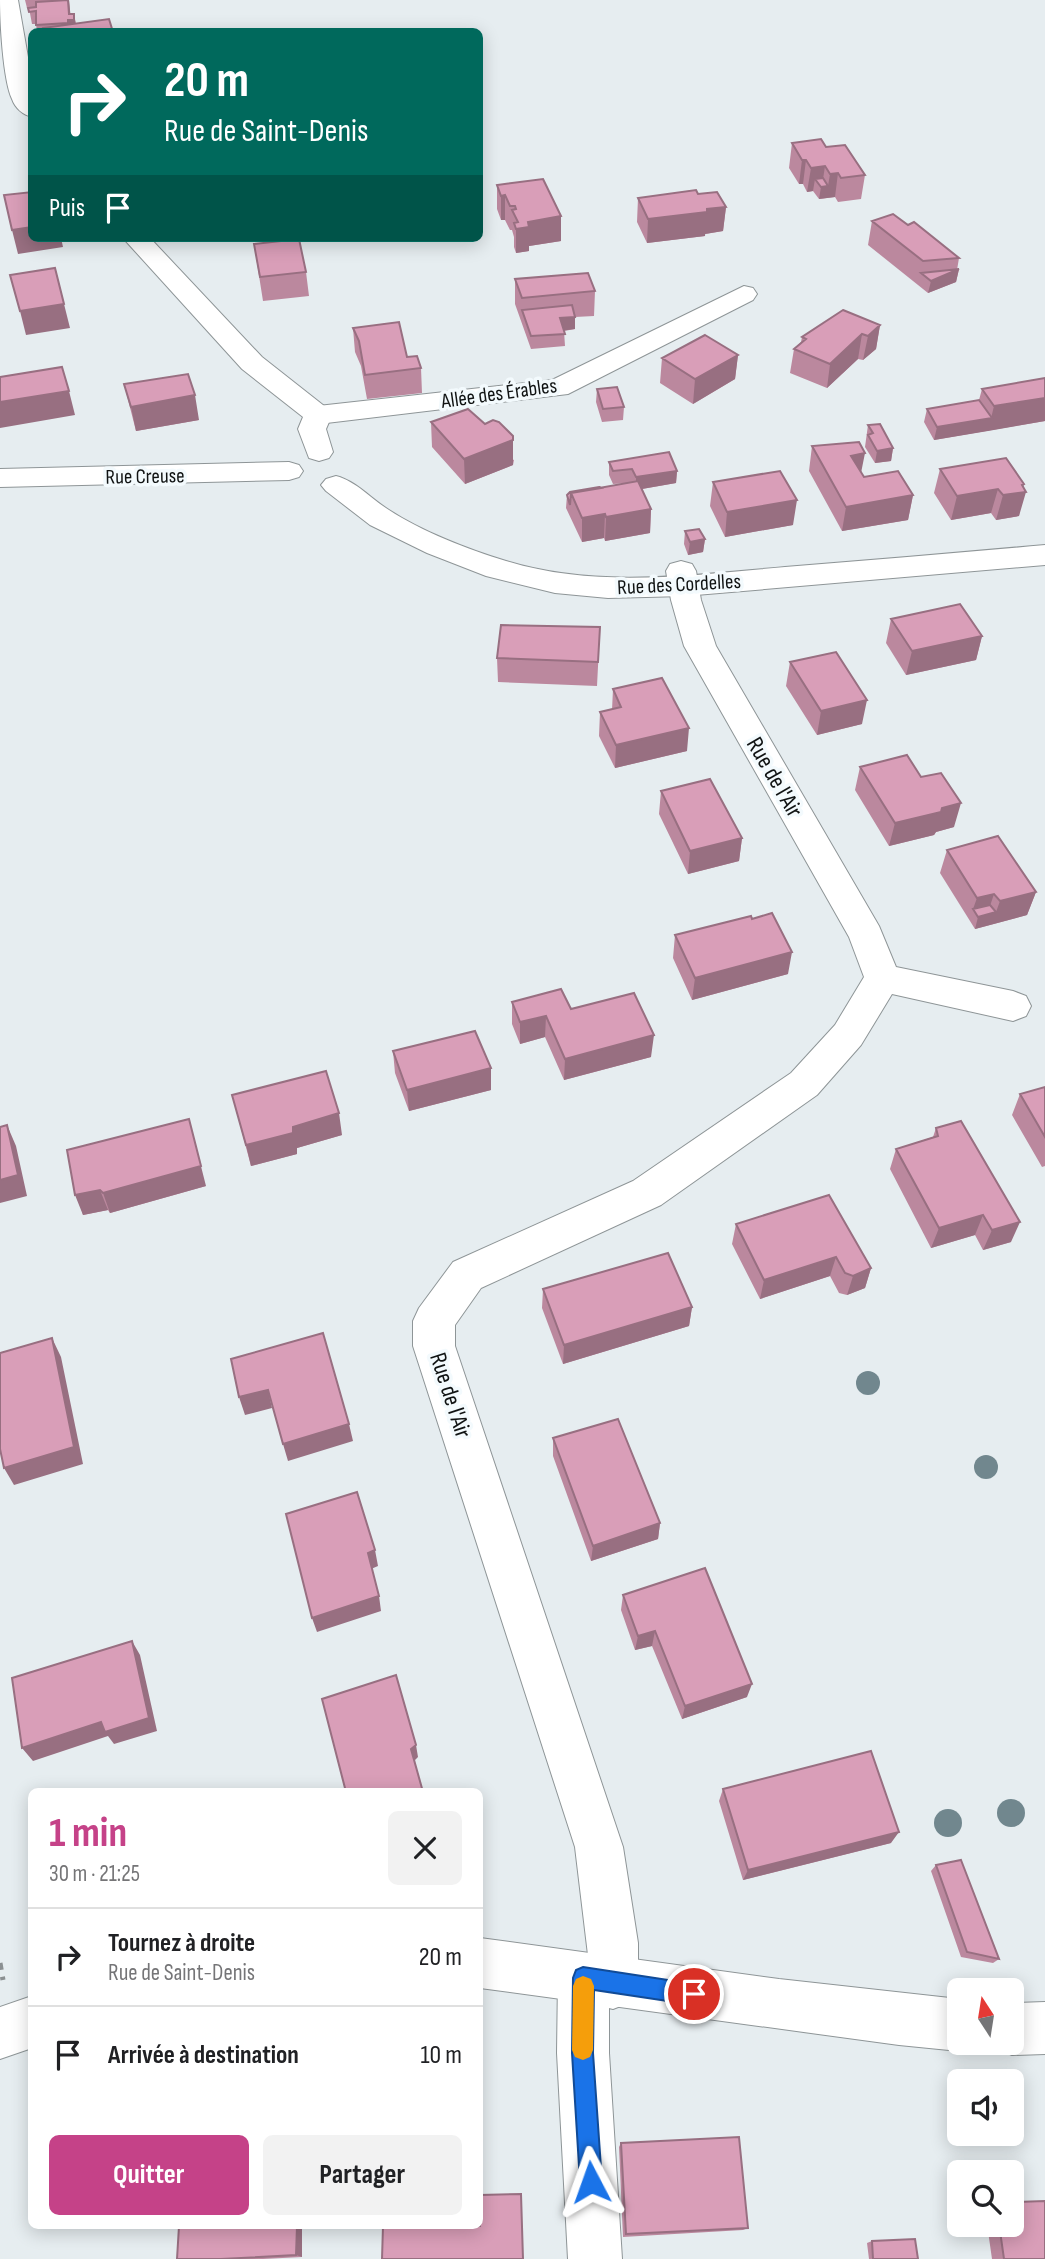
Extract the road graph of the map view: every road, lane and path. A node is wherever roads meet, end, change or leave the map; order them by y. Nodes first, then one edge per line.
1 (7, 0) edge
2 (28, 105) edge
3 (140, 242) edge
4 (744, 294) dead end
5 (318, 415) junction
6 (319, 453) junction
7 (289, 471) junction
8 (0, 478) edge
9 (336, 485) junction
10 (1045, 555) edge
11 (683, 579) junction
12 (883, 978) junction
13 (1013, 1006) dead end
14 (483, 1963) edge
15 (598, 1981) junction
16 (28, 2023) edge
17 (947, 2024) edge
18 (1045, 2028) edge
19 (1024, 2029) edge
20 (0, 2033) edge
21 (595, 2259) edge

1 - 2 street
3 - 5 street
4 - 5 street, Allée des Érables
5 - 6 street
6 - 7 street
6 - 9 street
7 - 8 street, Rue Creuse
7 - 9 street
9 - 11 street, Rue des Cordelles
10 - 11 street, Rue des Cordelles
11 - 12 street, Rue de l'Air
12 - 13 street
12 - 15 street, Rue de l'Air
14 - 15 street
15 - 17 street
15 - 21 street, Rue de l'Air
16 - 20 street
18 - 19 street

